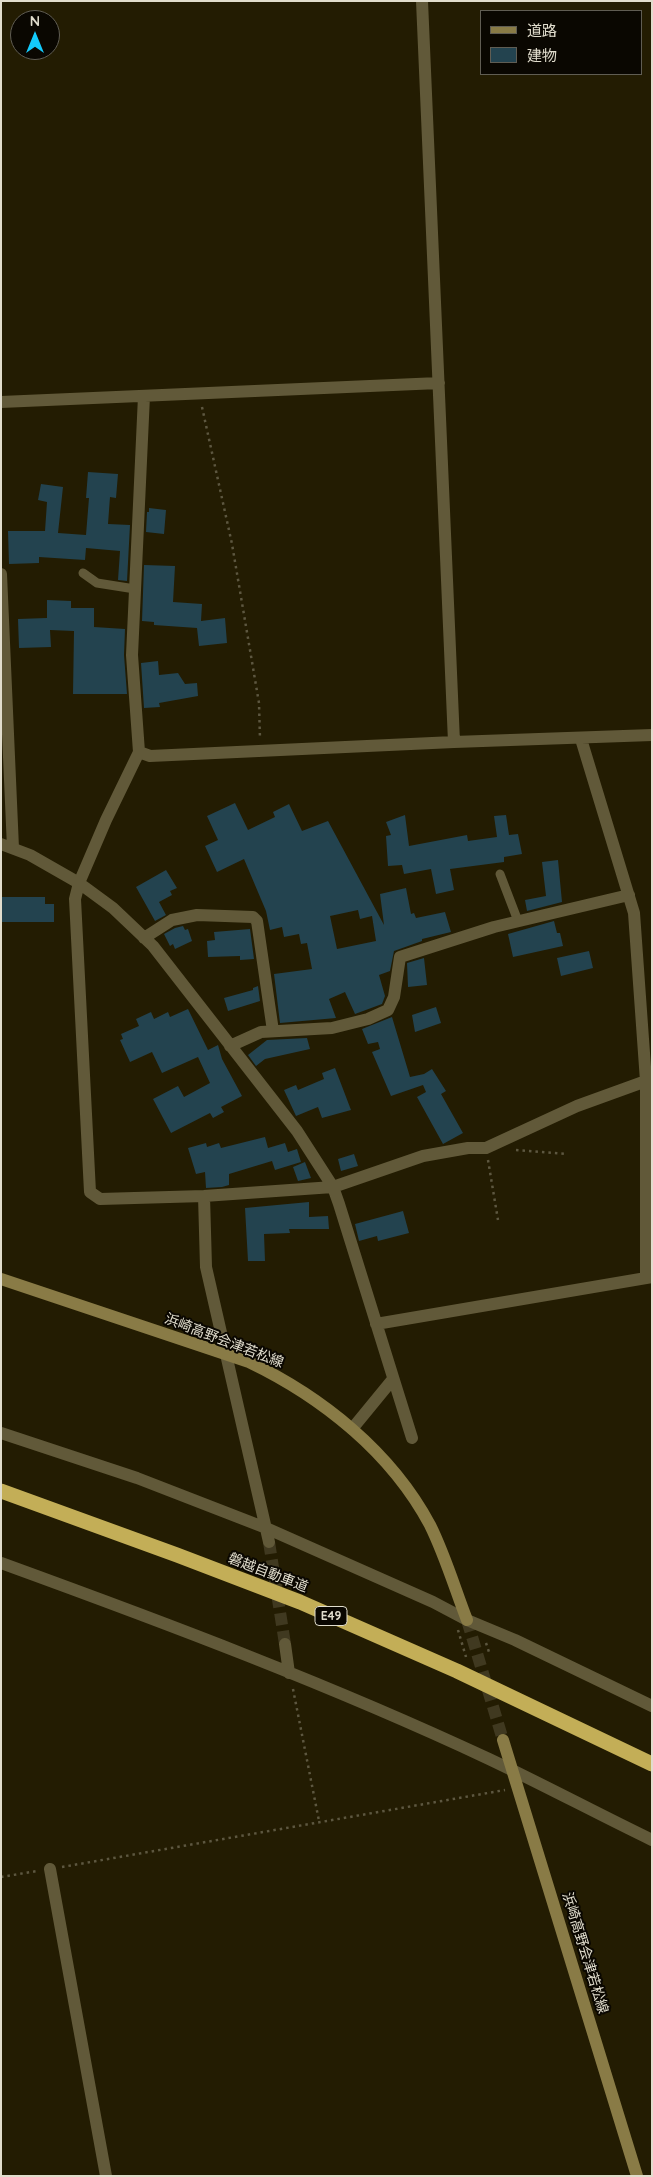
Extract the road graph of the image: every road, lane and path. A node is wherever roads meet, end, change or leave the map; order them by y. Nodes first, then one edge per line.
1 (422, 1) edge
2 (439, 383) junction
3 (199, 393) junction
4 (144, 396) junction
5 (1, 402) edge
6 (83, 573) dead end
7 (1, 574) edge
8 (135, 589) junction
9 (652, 735) edge
10 (581, 738) junction
11 (454, 742) junction
12 (261, 751) junction
13 (139, 752) junction
14 (7, 846) edge
15 (500, 874) dead end
16 (78, 883) junction
17 (629, 895) junction
18 (518, 921) junction
19 (144, 938) junction
20 (273, 1031) junction
21 (230, 1046) junction
22 (646, 1081) junction
23 (486, 1148) junction
24 (513, 1150) dead end
25 (567, 1154) dead end
26 (332, 1187) junction
27 (204, 1196) junction
28 (498, 1220) dead end
29 (649, 1278) edge
30 (1, 1279) edge
31 (376, 1324) junction
32 (226, 1354) junction
33 (393, 1380) junction
34 (352, 1429) junction
35 (1, 1433) edge
36 (412, 1438) dead end
37 (1, 1491) edge
38 (266, 1528) junction
39 (269, 1542) tunnel mouth
40 (1, 1563) edge
41 (453, 1613) junction
42 (467, 1620) junction
43 (480, 1626) junction
44 (285, 1644) tunnel mouth
45 (490, 1655) dead end
46 (466, 1658) dead end
47 (289, 1673) junction
48 (652, 1706) edge
49 (503, 1740) tunnel mouth
50 (652, 1764) edge
51 (514, 1772) junction
52 (519, 1787) junction
53 (319, 1822) junction
54 (652, 1840) edge
55 (50, 1868) junction
56 (1, 1877) edge
57 (106, 2176) edge
58 (637, 2176) edge

1 - 2 street
2 - 3 street
2 - 11 street
3 - 4 street
3 - 12 path
4 - 5 street
4 - 8 street
6 - 8 lane
7 - 14 street
8 - 13 street
9 - 10 street
10 - 11 street
10 - 17 street
11 - 12 street
12 - 13 street
13 - 16 street
14 - 16 street
15 - 18 lane
16 - 19 street
16 - 27 street
17 - 18 street
17 - 22 street
18 - 20 street
19 - 20 street
19 - 21 street
20 - 21 street
21 - 26 street
22 - 23 street
22 - 29 street
23 - 26 street
23 - 28 path
24 - 25 path
26 - 27 street
26 - 31 street
27 - 32 street
29 - 31 street
30 - 32 main road, 浜崎高野会津若松線
31 - 33 street
32 - 34 main road, 浜崎高野会津若松線
32 - 38 street
33 - 34 street
33 - 36 street
34 - 42 main road, 浜崎高野会津若松線
35 - 38 street
37 - 50 highway, 磐越自動車道 / E49
38 - 39 street
38 - 41 street
40 - 47 street
41 - 42 street
41 - 46 path
42 - 43 street
43 - 45 path
43 - 48 street
44 - 47 street
47 - 51 street
47 - 53 path
49 - 51 main road, 浜崎高野会津若松線
51 - 52 main road, 浜崎高野会津若松線
51 - 54 street
52 - 53 path
52 - 58 main road, 浜崎高野会津若松線
53 - 55 path
55 - 56 path
55 - 57 street

